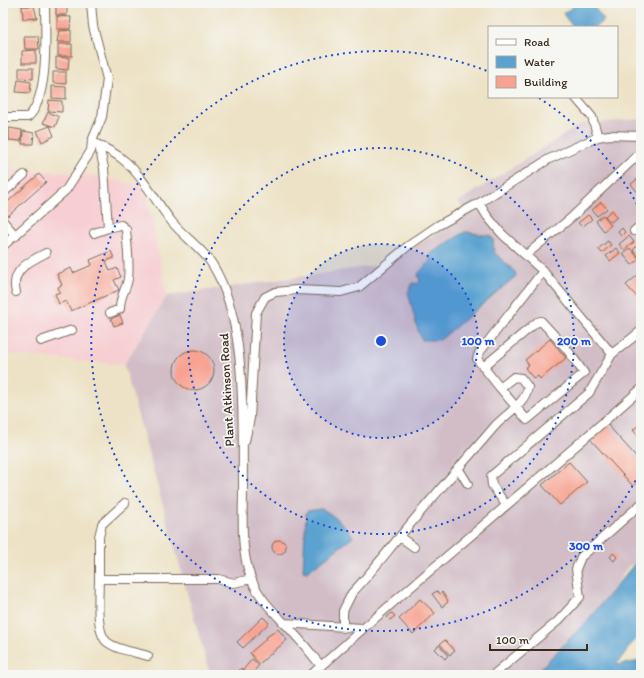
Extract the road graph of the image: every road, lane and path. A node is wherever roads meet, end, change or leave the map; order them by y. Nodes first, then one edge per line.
1 (45, 3) edge
2 (91, 3) edge
3 (576, 98) edge
4 (3, 117) edge
5 (641, 136) edge
6 (598, 137) junction
7 (95, 144) junction
8 (641, 152) edge
9 (24, 175) dead end
10 (3, 193) edge
11 (479, 203) junction
12 (3, 221) edge
13 (641, 225) edge
14 (108, 228) junction
15 (634, 231) dead end
16 (94, 233) dead end
17 (16, 236) junction
18 (3, 246) edge
19 (46, 253) dead end
20 (526, 255) junction
21 (543, 271) junction
22 (16, 292) dead end
23 (110, 313) dead end
24 (72, 330) dead end
25 (641, 331) edge
26 (41, 341) dead end
27 (612, 354) junction
28 (483, 367) junction
29 (500, 388) junction
30 (641, 389) edge
31 (516, 406) junction
32 (242, 453) junction
33 (458, 468) junction
34 (468, 484) dead end
35 (125, 503) dead end
36 (641, 504) edge
37 (506, 505) junction
38 (400, 537) junction
39 (414, 547) dead end
40 (99, 579) junction
41 (251, 579) junction
42 (284, 623) junction
43 (343, 628) junction
44 (362, 628) junction
45 (148, 656) dead end
46 (321, 666) junction
47 (311, 675) edge
48 (493, 675) edge

1 - 4 street
2 - 7 street
3 - 6 street
5 - 6 street
6 - 11 street
7 - 14 street
7 - 17 street
7 - 32 street, Plant Atkinson Road
8 - 20 street
9 - 10 street
11 - 20 street
11 - 32 street
12 - 17 street
13 - 15 street
14 - 16 street
14 - 23 street
17 - 18 street
19 - 22 street
20 - 21 street
21 - 27 street
21 - 28 street
24 - 26 street
25 - 27 street
27 - 37 street
28 - 29 street
28 - 31 street
29 - 31 street
29 - 31 street
30 - 37 street
31 - 33 street
32 - 41 street, Plant Atkinson Road
33 - 34 street
33 - 38 street
35 - 40 street
36 - 48 street
37 - 44 street
38 - 39 street
38 - 43 street
40 - 41 street
40 - 45 street
41 - 42 street, Plant Atkinson Road
42 - 43 street
42 - 46 street, Plant Atkinson Road
43 - 44 street
44 - 46 street
46 - 47 street

